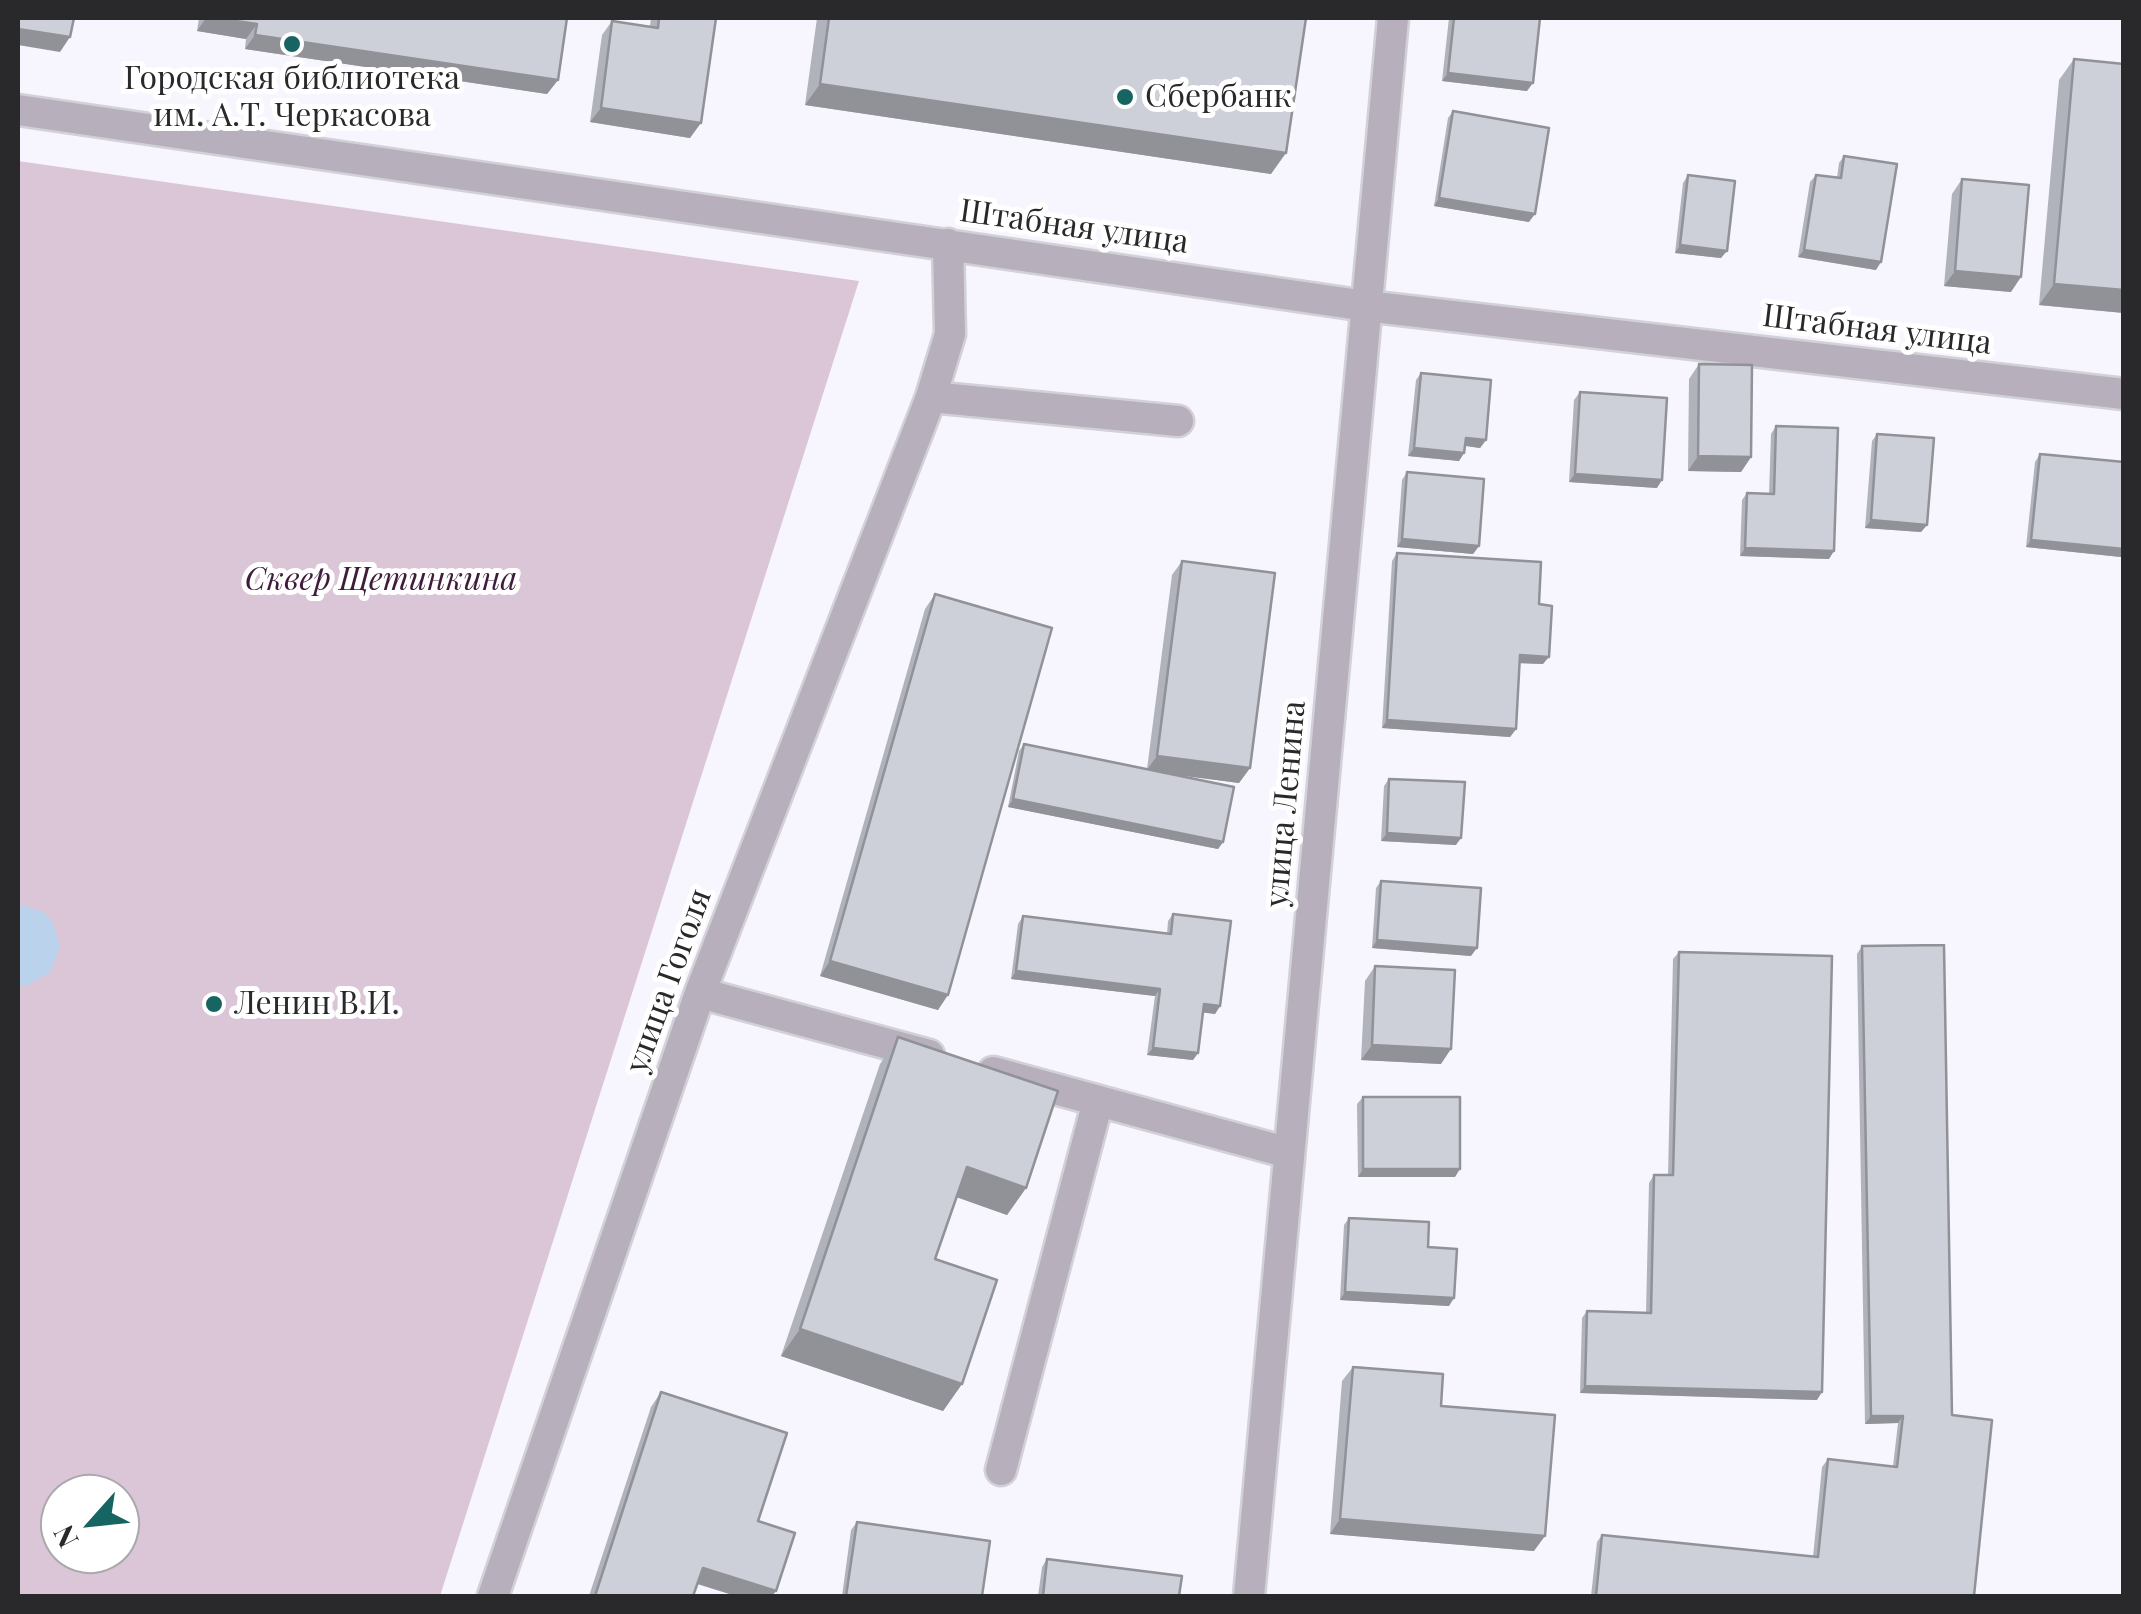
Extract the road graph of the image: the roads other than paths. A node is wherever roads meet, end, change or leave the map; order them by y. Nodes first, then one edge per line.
1 (1393, 18) edge
2 (18, 110) edge
3 (948, 244) junction
4 (1366, 306) junction
5 (2124, 394) edge
6 (930, 398) junction
7 (1178, 421) dead end
8 (700, 993) junction
9 (1098, 1100) junction
10 (1289, 1153) junction
11 (1001, 1470) dead end
12 (493, 1596) edge
13 (1248, 1596) edge

1 - 4 street, улица Ленина
2 - 3 street, Штабная улица
3 - 4 street, Штабная улица
3 - 6 street, улица Гоголя
4 - 5 street, Штабная улица
4 - 10 street, улица Ленина
6 - 7 street
6 - 8 street, улица Гоголя
8 - 9 street
8 - 12 street, улица Гоголя
9 - 10 street
9 - 11 street
10 - 13 street, улица Ленина

